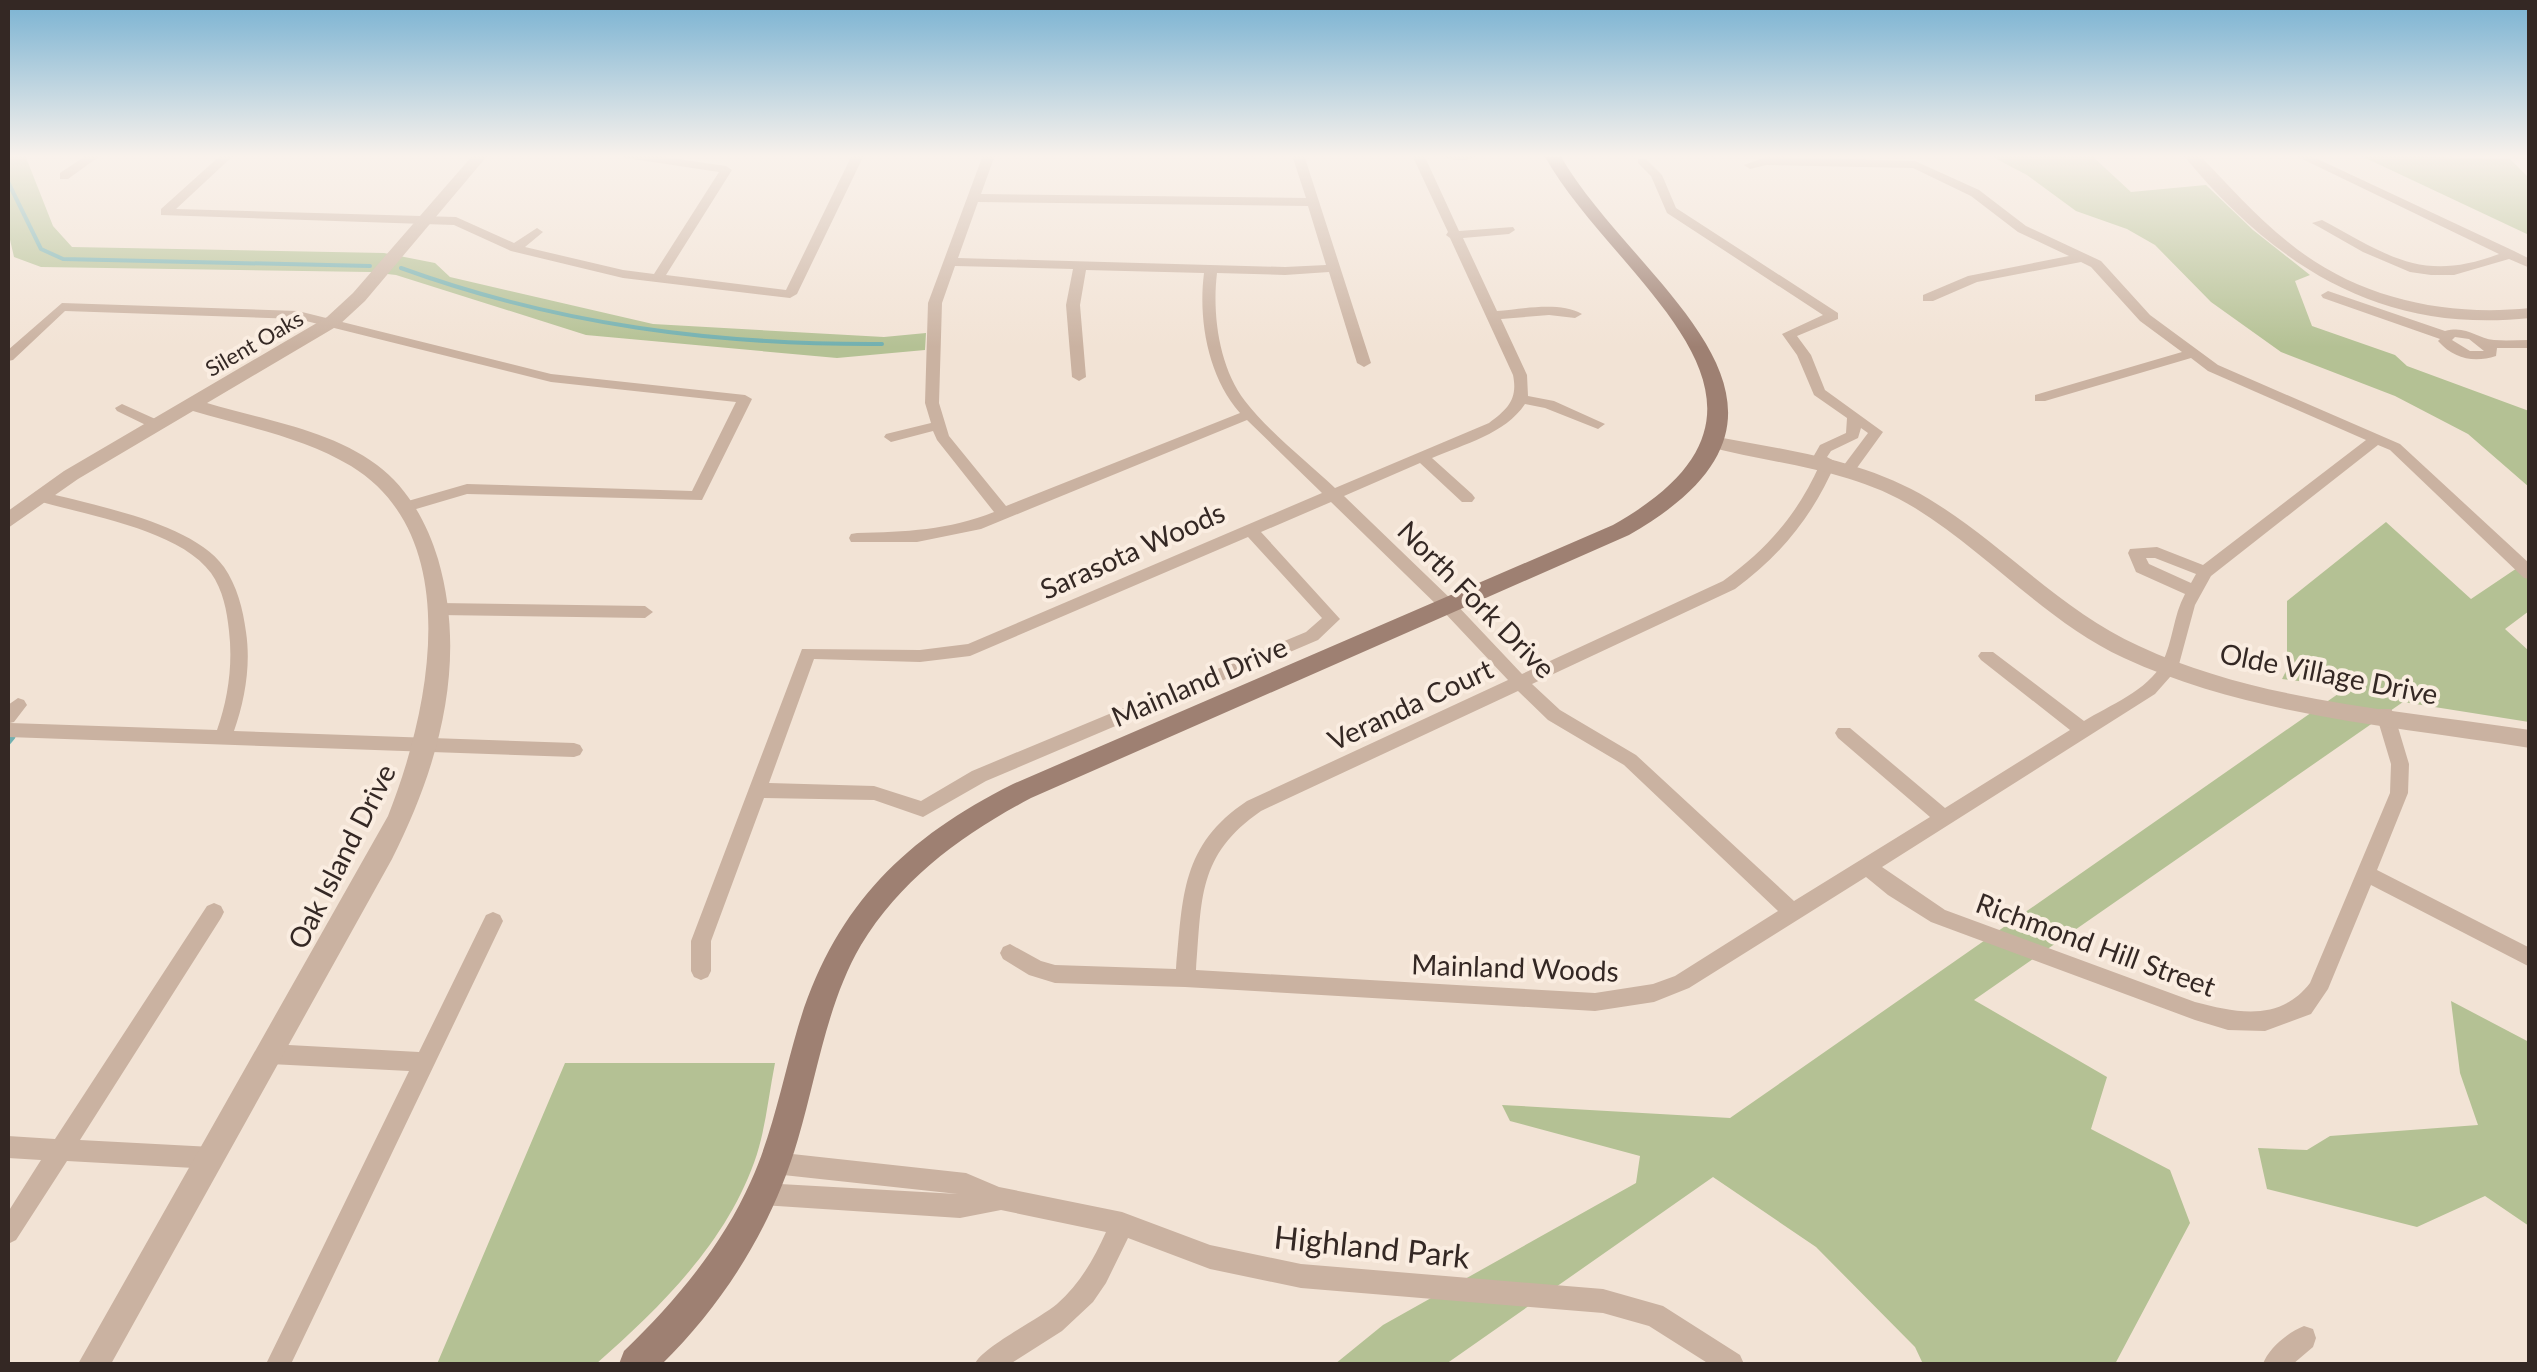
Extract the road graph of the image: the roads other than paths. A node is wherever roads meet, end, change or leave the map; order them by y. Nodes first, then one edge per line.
1 (426, 219) joint
2 (695, 219) edge
3 (827, 219) edge
4 (964, 219) edge
5 (1318, 219) edge
6 (1445, 219) edge
7 (1596, 219) edge
8 (1684, 219) edge
9 (2011, 219) edge
10 (2255, 219) edge
11 (2436, 219) edge
12 (2318, 224) dead end
13 (1510, 230) dead end
14 (537, 232) dead end
15 (1452, 235) junction
16 (515, 248) junction
17 (2510, 254) junction
18 (2085, 257) junction
19 (949, 262) junction
20 (2530, 264) edge
21 (1080, 265) junction
22 (1211, 268) junction
23 (1334, 268) junction
24 (656, 280) junction
25 (2328, 295) dead end
26 (1928, 298) dead end
27 (2530, 313) edge
28 (1575, 314) dead end
29 (1492, 316) junction
30 (2459, 320) junction
31 (333, 321) junction
32 (2446, 336) junction
33 (2488, 344) junction
34 (2528, 346) edge
35 (2190, 354) junction
36 (8, 357) edge
37 (1364, 363) dead end
38 (1079, 377) dead end
39 (1522, 398) junction
40 (2040, 398) dead end
41 (193, 405) junction
42 (122, 408) dead end
43 (1250, 414) junction
44 (1854, 418) junction
45 (157, 424) junction
46 (1598, 424) dead end
47 (936, 426) junction
48 (1714, 434) junction
49 (891, 437) dead end
50 (2378, 438) junction
51 (1422, 457) junction
52 (1832, 463) junction
53 (40, 496) junction
54 (1335, 496) junction
55 (1467, 498) dead end
56 (406, 508) junction
57 (1004, 514) junction
58 (8, 521) edge
59 (1250, 529) junction
60 (857, 538) dead end
61 (2205, 572) junction
62 (2530, 574) edge
63 (2193, 590) junction
64 (1448, 606) junction
65 (439, 609) junction
66 (645, 612) dead end
67 (1987, 656) dead end
68 (2168, 668) junction
69 (1521, 683) junction
70 (2384, 714) junction
71 (8, 730) edge
72 (2082, 730) junction
73 (1844, 733) dead end
74 (223, 738) junction
75 (2530, 739) edge
76 (426, 744) junction
77 (574, 750) dead end
78 (756, 790) junction
79 (1943, 816) junction
80 (1867, 866) junction
81 (2365, 873) junction
82 (214, 912) dead end
83 (1792, 912) junction
84 (493, 921) dead end
85 (1010, 953) dead end
86 (2530, 958) edge
87 (701, 971) dead end
88 (1184, 978) junction
89 (270, 1054) junction
90 (424, 1062) junction
91 (8, 1147) edge
92 (60, 1150) junction
93 (212, 1158) junction
94 (774, 1163) junction
95 (762, 1194) junction
96 (999, 1198) junction
97 (1122, 1224) junction
98 (8, 1232) edge
99 (2304, 1338) dead end
100 (94, 1364) edge
101 (278, 1364) edge
102 (637, 1364) edge
103 (987, 1364) edge
104 (1731, 1364) edge
105 (2275, 1364) edge

1 - 16 street
1 - 31 street, Silent Oaks
2 - 24 street
3 - 24 street
4 - 19 street
5 - 23 street
6 - 15 street
7 - 48 main road
8 - 44 street, Veranda Court
9 - 18 street
10 - 30 street
11 - 17 street
12 - 17 street
13 - 15 street
14 - 16 street
15 - 29 street
16 - 24 street
17 - 20 street
18 - 26 street
18 - 35 street
19 - 21 street
19 - 47 street
21 - 22 street
21 - 38 street
22 - 23 street
22 - 43 street, North Fork Drive
23 - 37 street
25 - 32 street
27 - 30 street
28 - 29 street
29 - 39 street
30 - 32 street
30 - 33 street
31 - 36 street
31 - 41 street, Silent Oaks
31 - 56 street
32 - 33 street
33 - 34 street
35 - 40 street
35 - 50 street
39 - 46 street
39 - 51 street, Sarasota Woods
41 - 45 street, Silent Oaks
41 - 56 street, Oak Island Drive
42 - 45 street
43 - 54 street, North Fork Drive
43 - 57 street
44 - 52 street, Veranda Court
44 - 52 street, Veranda Court
45 - 53 street, Silent Oaks
47 - 49 street
47 - 57 street
48 - 52 street, Olde Village Drive
48 - 64 main road, Mainland Drive
50 - 61 street
50 - 62 street
51 - 54 street, Sarasota Woods
51 - 55 street
52 - 68 street, Olde Village Drive
52 - 69 street, Veranda Court
53 - 58 street, Silent Oaks
53 - 74 street
54 - 59 street, Sarasota Woods
54 - 64 street, North Fork Drive
56 - 65 street, Oak Island Drive
57 - 60 street
59 - 78 street, Sarasota Woods
59 - 78 street
61 - 63 street
61 - 63 street
63 - 68 street
64 - 69 street, North Fork Drive
64 - 94 main road, Mainland Drive
65 - 66 street
65 - 76 street, Oak Island Drive
67 - 72 street
68 - 70 street, Olde Village Drive
68 - 72 street, Mainland Woods
69 - 83 street, North Fork Drive
69 - 88 street, Veranda Court
70 - 75 street, Olde Village Drive
70 - 81 street, Richmond Hill Street
71 - 74 street
72 - 79 street, Mainland Woods
73 - 79 street
74 - 76 street
76 - 77 street
76 - 89 street, Oak Island Drive
78 - 87 street, Sarasota Woods
79 - 80 street, Mainland Woods
80 - 81 street, Richmond Hill Street
80 - 83 street, Mainland Woods
81 - 86 street
82 - 92 street
83 - 88 street, Mainland Woods
84 - 90 street
85 - 88 street, Mainland Woods
89 - 90 street
89 - 93 street, Oak Island Drive
90 - 101 street
91 - 92 street
92 - 93 street
92 - 98 street
93 - 100 street, Oak Island Drive
94 - 95 main road, Mainland Drive
94 - 96 street, Highland Park
95 - 96 street, Highland Park
95 - 102 main road, Mainland Drive
96 - 97 street, Highland Park
97 - 103 street
97 - 104 street, Highland Park
99 - 105 street

